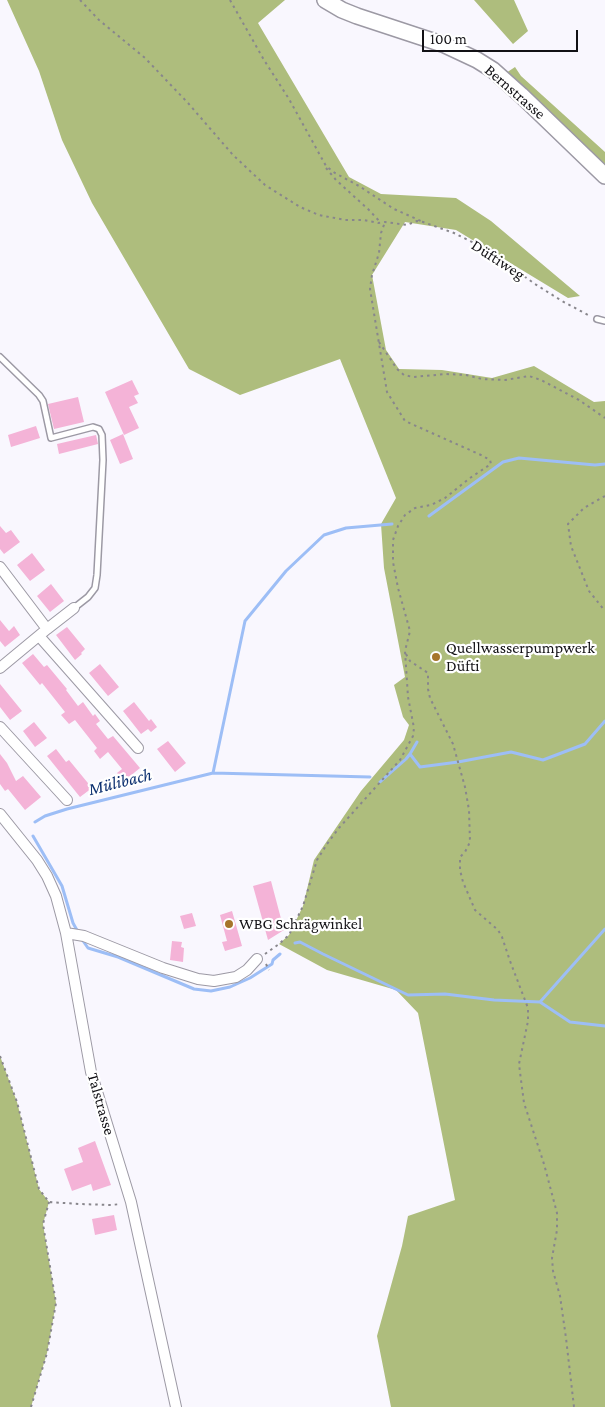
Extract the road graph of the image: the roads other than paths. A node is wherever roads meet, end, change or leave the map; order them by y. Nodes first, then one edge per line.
1 (325, 0) edge
2 (605, 176) edge
3 (597, 319) road end
4 (605, 321) edge
5 (0, 357) edge
6 (0, 567) edge
7 (74, 608) joint
8 (48, 629) junction
9 (39, 636) junction
10 (0, 668) edge
11 (0, 727) edge
12 (138, 748) dead end
13 (67, 800) dead end
14 (0, 814) edge
15 (75, 935) junction
16 (261, 961) road end
17 (176, 1407) edge

1 - 2 street, Bernstrasse
3 - 4 lane
5 - 7 lane
6 - 8 street
7 - 8 street
8 - 9 street
9 - 10 street
9 - 12 street
11 - 13 street
14 - 15 street, Talstrasse
15 - 16 street
15 - 17 street, Talstrasse

